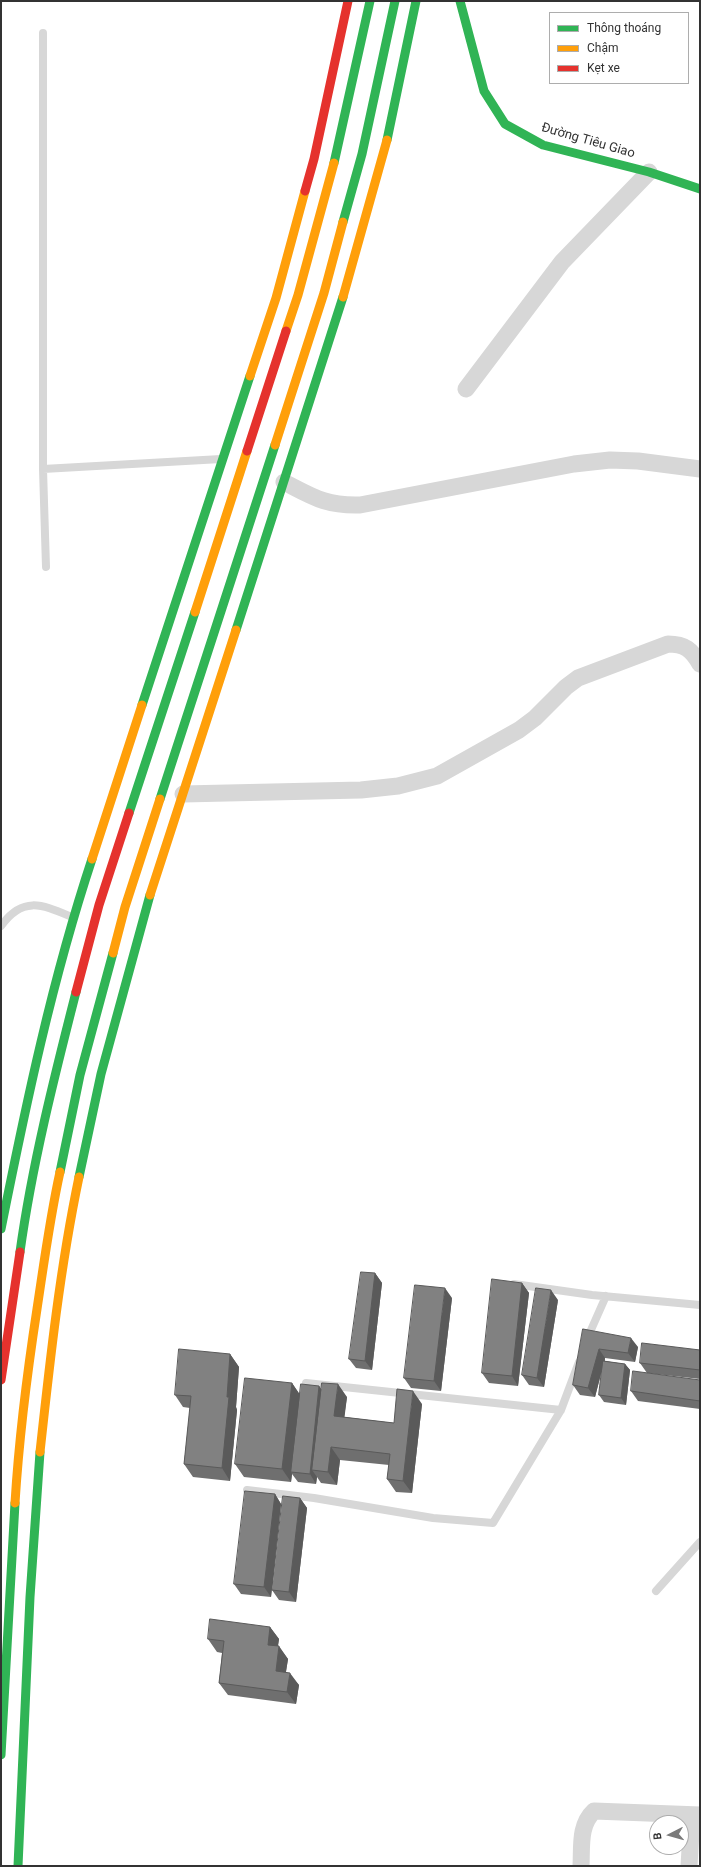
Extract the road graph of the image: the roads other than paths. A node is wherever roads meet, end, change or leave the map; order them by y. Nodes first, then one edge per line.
1 (348, 1) edge
2 (370, 1) edge
3 (395, 1) edge
4 (416, 1) edge
5 (460, 1) edge
6 (43, 33) dead end
7 (649, 172) junction
8 (700, 189) edge
9 (466, 389) dead end
10 (249, 411) junction
11 (291, 427) junction
12 (223, 459) junction
13 (42, 469) junction
14 (700, 469) edge
15 (284, 482) junction
16 (46, 567) dead end
17 (700, 664) edge
18 (183, 794) junction
19 (74, 918) junction
20 (1, 926) edge
21 (1, 1229) edge
22 (509, 1283) edge
23 (606, 1296) junction
24 (700, 1305) edge
25 (1, 1380) edge
26 (306, 1383) edge
27 (562, 1410) junction
28 (247, 1490) edge
29 (700, 1542) edge
30 (656, 1591) dead end
31 (1, 1755) edge
32 (696, 1815) edge
33 (18, 1866) edge
34 (581, 1866) edge
35 (689, 1866) edge

1 - 10 street
2 - 10 street
3 - 11 street
4 - 11 street
5 - 7 street, Đường Tiêu Giao
6 - 13 lane
7 - 8 street, Đường Tiêu Giao
7 - 9 street
10 - 11 street
10 - 12 street
10 - 25 street
11 - 15 street
11 - 31 street
12 - 13 lane
12 - 19 street
13 - 16 lane
14 - 15 street
15 - 18 street
17 - 18 street
18 - 33 street
19 - 20 lane
19 - 21 street
22 - 23 lane
23 - 24 lane
23 - 27 lane
26 - 27 lane
27 - 28 lane
29 - 30 lane
32 - 34 street
32 - 35 street

